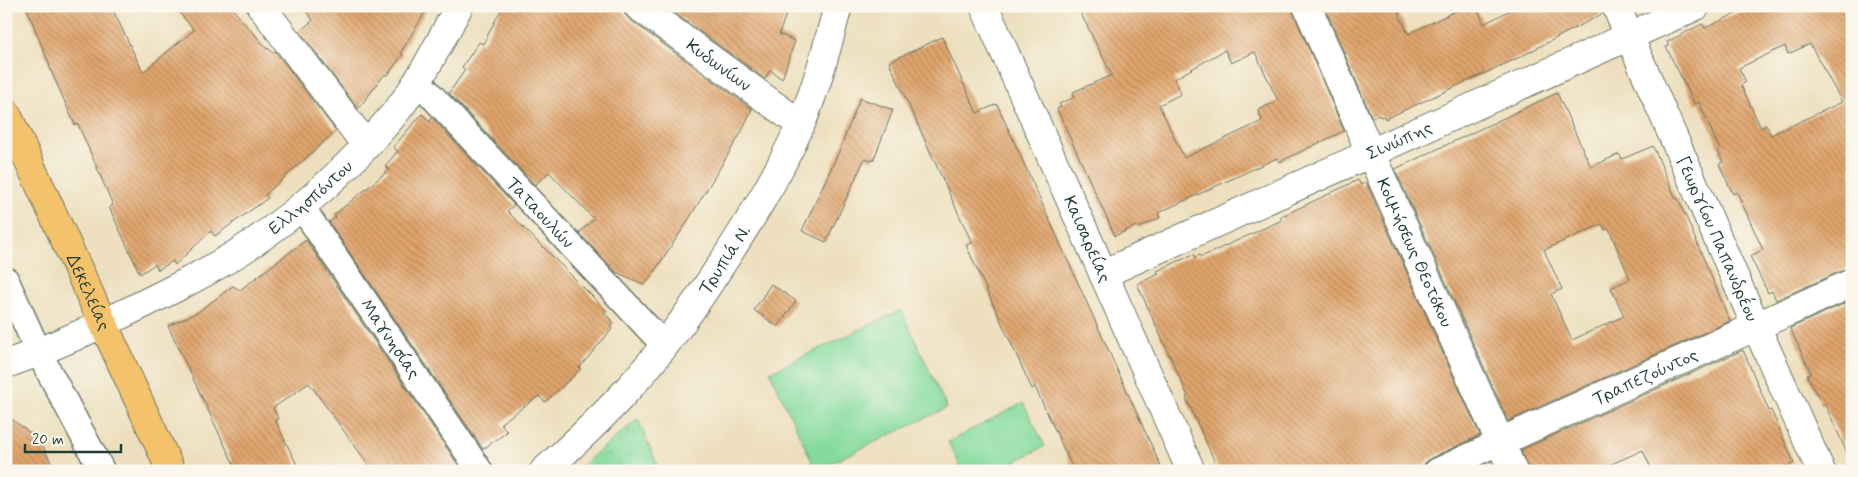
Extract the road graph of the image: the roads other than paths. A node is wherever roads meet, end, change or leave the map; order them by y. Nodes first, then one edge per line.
1 (261, 6) edge
2 (459, 6) edge
3 (638, 6) edge
4 (838, 6) edge
5 (984, 6) edge
6 (1307, 6) edge
7 (1616, 6) edge
8 (1696, 6) edge
9 (1630, 37) junction
10 (417, 80) junction
11 (6, 112) edge
12 (800, 124) junction
13 (366, 145) junction
14 (1370, 152) junction
15 (301, 206) junction
16 (1103, 274) junction
17 (6, 280) edge
18 (1852, 283) edge
19 (103, 324) junction
20 (1756, 326) junction
21 (664, 345) junction
22 (39, 353) junction
23 (6, 364) edge
24 (1500, 442) junction
25 (102, 471) edge
26 (171, 471) edge
27 (480, 471) edge
28 (544, 471) edge
29 (1191, 471) edge
30 (1437, 471) edge
31 (1513, 471) edge
32 (1821, 471) edge

1 - 13 street
2 - 10 street, Ελλησπόντου
3 - 12 street, Κυδωνίων
4 - 12 street, Τρυπιά Ν.
5 - 16 street, Καισαρείας
6 - 14 street, Κοιμήσεως Θεοτόκου
7 - 9 street, Γεωργίου Παπανδρέου
8 - 9 street, Σινώπης
9 - 14 street, Σινώπης
9 - 20 street, Γεωργίου Παπανδρέου
10 - 13 street, Ελλησπόντου
10 - 21 street, Ταταουλών
11 - 19 main road, Δεκελείας
12 - 21 street, Τρυπιά Ν.
13 - 15 street, Ελλησπόντου
14 - 16 street, Σινώπης
14 - 24 street, Κοιμήσεως Θεοτόκου
15 - 19 street, Ελλησπόντου
15 - 27 street, Μαγνησίας
16 - 29 street, Καισαρείας
17 - 22 street
18 - 20 street, Τραπεζούντος
19 - 22 street, Ελλησπόντου
19 - 26 main road, Δεκελείας
20 - 24 street, Τραπεζούντος
20 - 32 street, Γεωργίου Παπανδρέου
21 - 28 street, Τρυπιά Ν.
22 - 23 street, Ελλησπόντου
22 - 25 street
24 - 30 street, Τραπεζούντος
24 - 31 street, Κοιμήσεως Θεοτόκου

